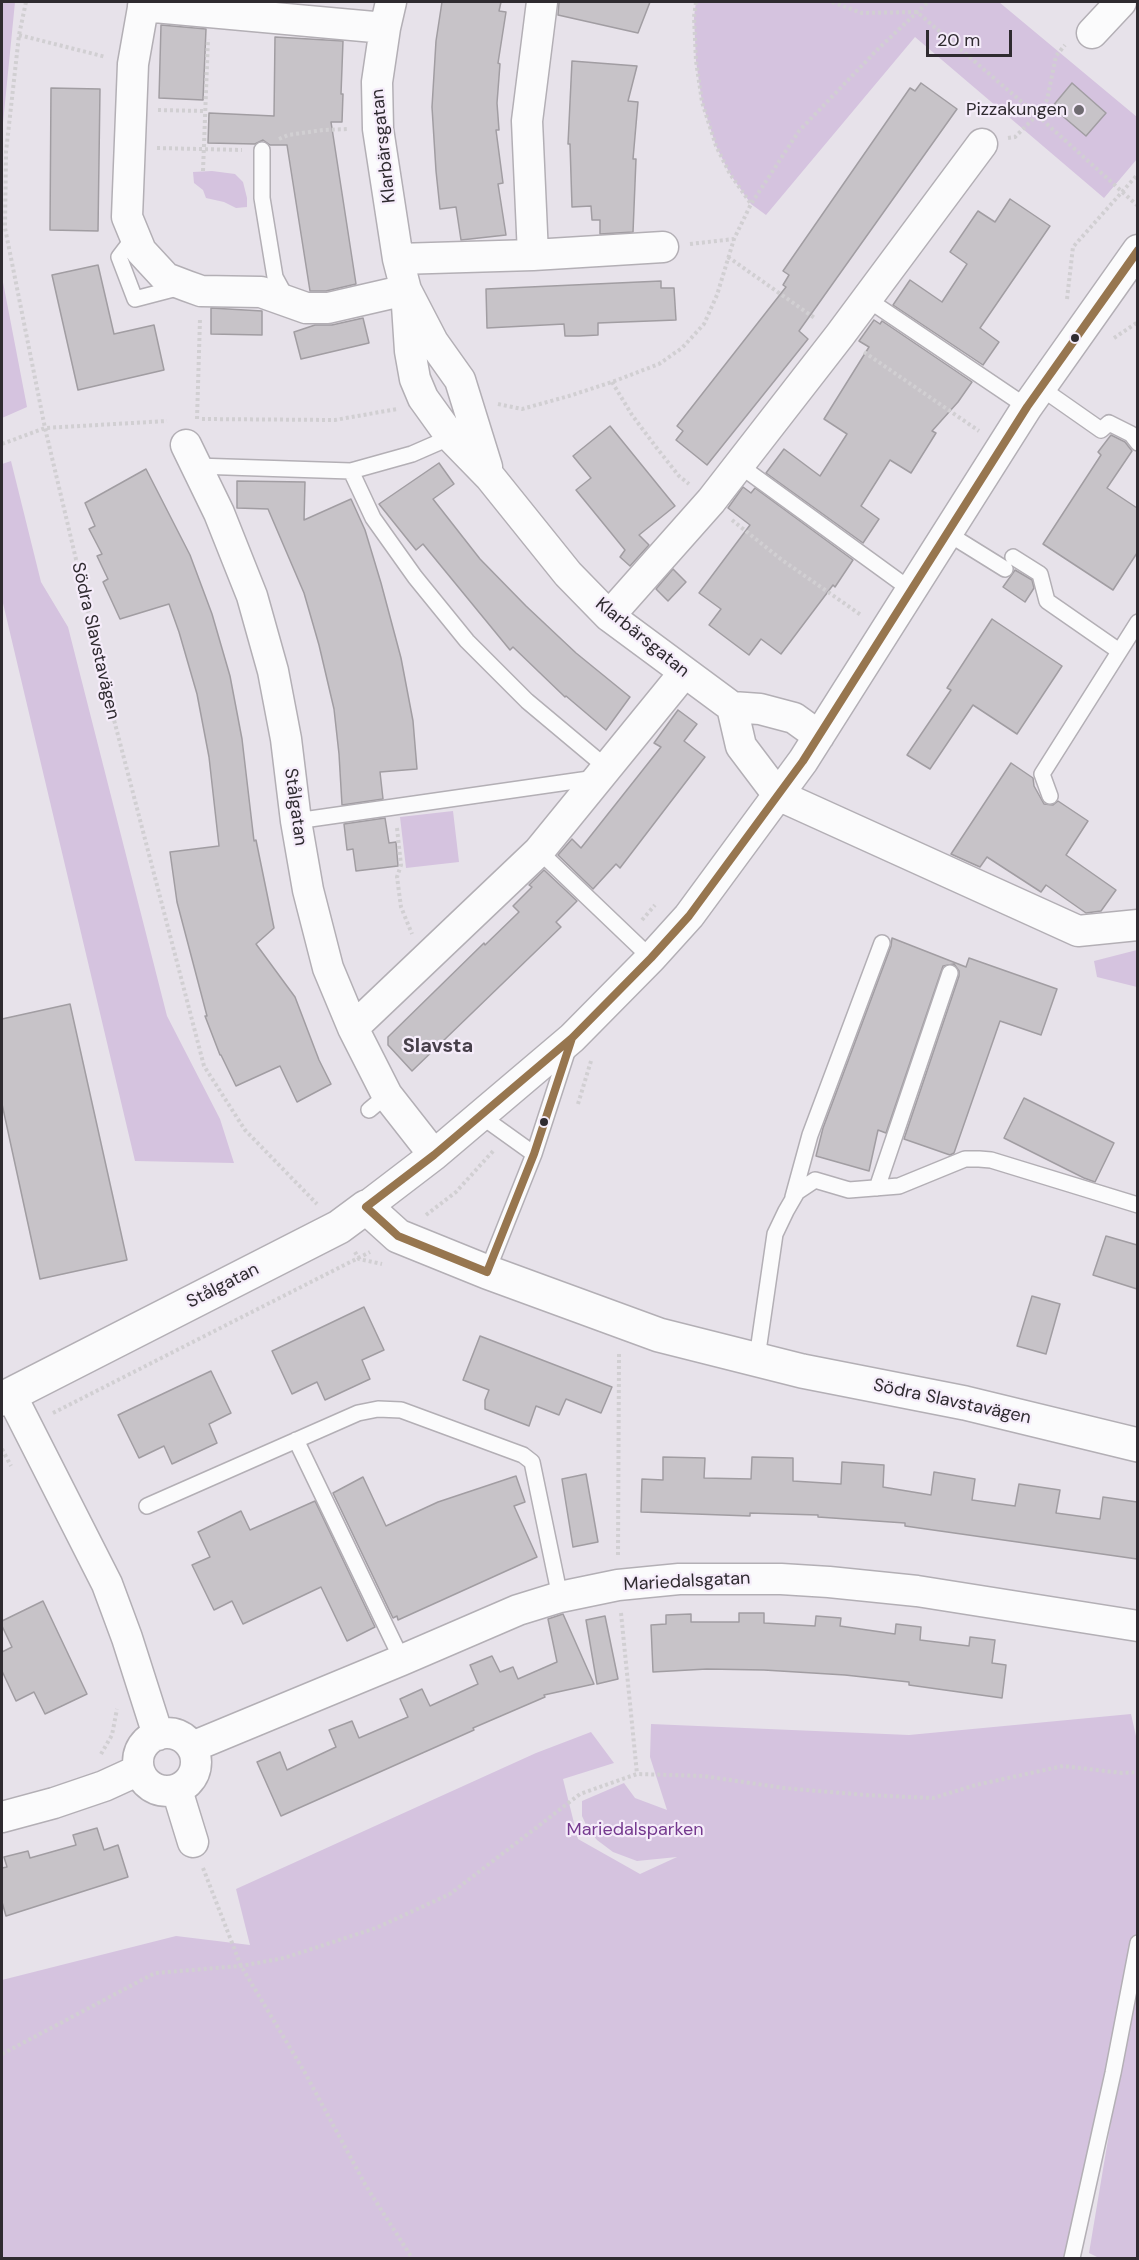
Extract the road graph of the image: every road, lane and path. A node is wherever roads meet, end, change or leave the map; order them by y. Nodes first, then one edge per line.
1 (26, 2) edge
2 (542, 2) edge
3 (696, 2) edge
4 (832, 2) edge
5 (928, 2) edge
6 (1122, 2) edge
7 (144, 4) edge
8 (260, 9) edge
9 (209, 12) junction
10 (917, 12) junction
11 (388, 15) edge
12 (1092, 33) joint
13 (19, 35) junction
14 (133, 64) junction
15 (131, 110) junction
16 (205, 111) junction
17 (1037, 115) junction
18 (982, 144) joint
19 (262, 150) dead end
20 (203, 171) dead end
21 (751, 204) junction
22 (1137, 206) edge
23 (734, 239) junction
24 (663, 247) joint
25 (1137, 250) edge
26 (532, 255) junction
27 (398, 259) junction
28 (194, 288) junction
29 (406, 290) junction
30 (287, 300) junction
31 (867, 300) junction
32 (1034, 397) junction
33 (423, 398) junction
34 (491, 402) dead end
35 (45, 428) junction
36 (188, 434) junction
37 (452, 437) junction
38 (1137, 443) edge
39 (2, 444) edge
40 (739, 465) junction
41 (351, 471) junction
42 (490, 477) junction
43 (947, 532) junction
44 (911, 590) junction
45 (609, 616) junction
46 (1137, 622) edge
47 (1119, 651) junction
48 (684, 673) junction
49 (732, 707) junction
50 (819, 736) junction
51 (603, 773) junction
52 (778, 795) junction
53 (1050, 796) dead end
54 (394, 807) junction
55 (296, 821) junction
56 (539, 851) junction
57 (1137, 925) edge
58 (882, 943) dead end
59 (433, 951) junction
60 (651, 958) junction
61 (950, 973) dead end
62 (353, 1028) junction
63 (572, 1038) junction
64 (481, 1116) junction
65 (534, 1154) junction
66 (434, 1155) junction
67 (878, 1188) junction
68 (792, 1200) junction
69 (1137, 1205) edge
70 (366, 1207) junction
71 (339, 1227) junction
72 (487, 1272) junction
73 (757, 1358) junction
74 (6, 1397) edge
75 (296, 1440) junction
76 (1137, 1445) edge
77 (2, 1449) edge
78 (13, 1469) dead end
79 (147, 1506) dead end
80 (560, 1597) junction
81 (1137, 1626) edge
82 (402, 1660) junction
83 (117, 1706) dead end
84 (158, 1735) junction
85 (192, 1747) junction
86 (95, 1761) dead end
87 (139, 1770) junction
88 (1137, 1772) edge
89 (177, 1790) junction
90 (2, 1817) edge
91 (193, 1842) joint
92 (1137, 1942) edge
93 (241, 1966) junction
94 (2, 2054) edge
95 (412, 2259) edge
96 (1072, 2259) edge

1 - 13 path, Södra Slavstavägen
2 - 26 street
3 - 21 path
4 - 10 path
5 - 10 path
6 - 12 street
7 - 9 street
7 - 14 street
8 - 9 street
8 - 11 street
9 - 16 path
10 - 17 path
10 - 21 path
11 - 27 street, Klarbärsgatan
12 - 17 path
13 - 14 path
13 - 35 path, Södra Slavstavägen
14 - 15 street
15 - 16 path
15 - 28 street
16 - 20 path
17 - 18 path
17 - 22 path
18 - 31 street
19 - 30 lane
21 - 23 path
23 - 24 path
23 - 34 path
24 - 26 street
25 - 32 street, Stålgatan
26 - 27 street
27 - 29 street, Klarbärsgatan
28 - 30 street
28 - 36 path
29 - 30 street
29 - 33 street, Klarbärsgatan
29 - 42 street, Klarbärsgatan
31 - 32 lane
31 - 40 street
32 - 38 lane
32 - 43 street, Stålgatan
33 - 36 path
33 - 37 street, Klarbärsgatan
35 - 36 path
35 - 39 path
35 - 71 path, Södra Slavstavägen
36 - 41 lane
36 - 55 street, Stålgatan
37 - 41 lane
37 - 42 street, Klarbärsgatan
40 - 44 lane
40 - 45 street
41 - 51 lane
42 - 45 street, Klarbärsgatan
43 - 44 street, Stålgatan
43 - 47 lane
44 - 50 street, Stålgatan
45 - 48 street, Klarbärsgatan
46 - 47 lane
47 - 53 lane
48 - 49 street, Klarbärsgatan
48 - 51 street
49 - 50 street, Klarbärsgatan
49 - 52 street
50 - 52 street, Stålgatan
51 - 54 lane
51 - 56 street
52 - 57 street
52 - 60 street, Stålgatan
54 - 55 lane
54 - 59 path
55 - 62 street, Stålgatan
56 - 59 street
56 - 60 lane
58 - 68 lane
59 - 62 street
60 - 63 street, Stålgatan
61 - 67 lane
62 - 66 street, Stålgatan
63 - 64 street, Stålgatan
63 - 65 lane
64 - 65 lane
64 - 66 street, Stålgatan
65 - 72 lane
66 - 70 street, Stålgatan
67 - 68 lane
67 - 69 lane
68 - 73 lane
70 - 71 street, Stålgatan
70 - 72 street, Södra Slavstavägen
71 - 74 street, Stålgatan
72 - 73 street, Södra Slavstavägen
73 - 76 street, Södra Slavstavägen
74 - 84 street
75 - 79 lane
75 - 80 lane
75 - 82 lane
77 - 78 path
80 - 81 street, Mariedalsgatan
80 - 82 street, Mariedalsgatan
82 - 85 street, Mariedalsgatan
83 - 86 path
84 - 85 street
84 - 87 street
85 - 89 street
87 - 89 street
87 - 90 street
88 - 93 path
89 - 91 street
91 - 93 path
92 - 96 lane
93 - 94 path
93 - 95 path

